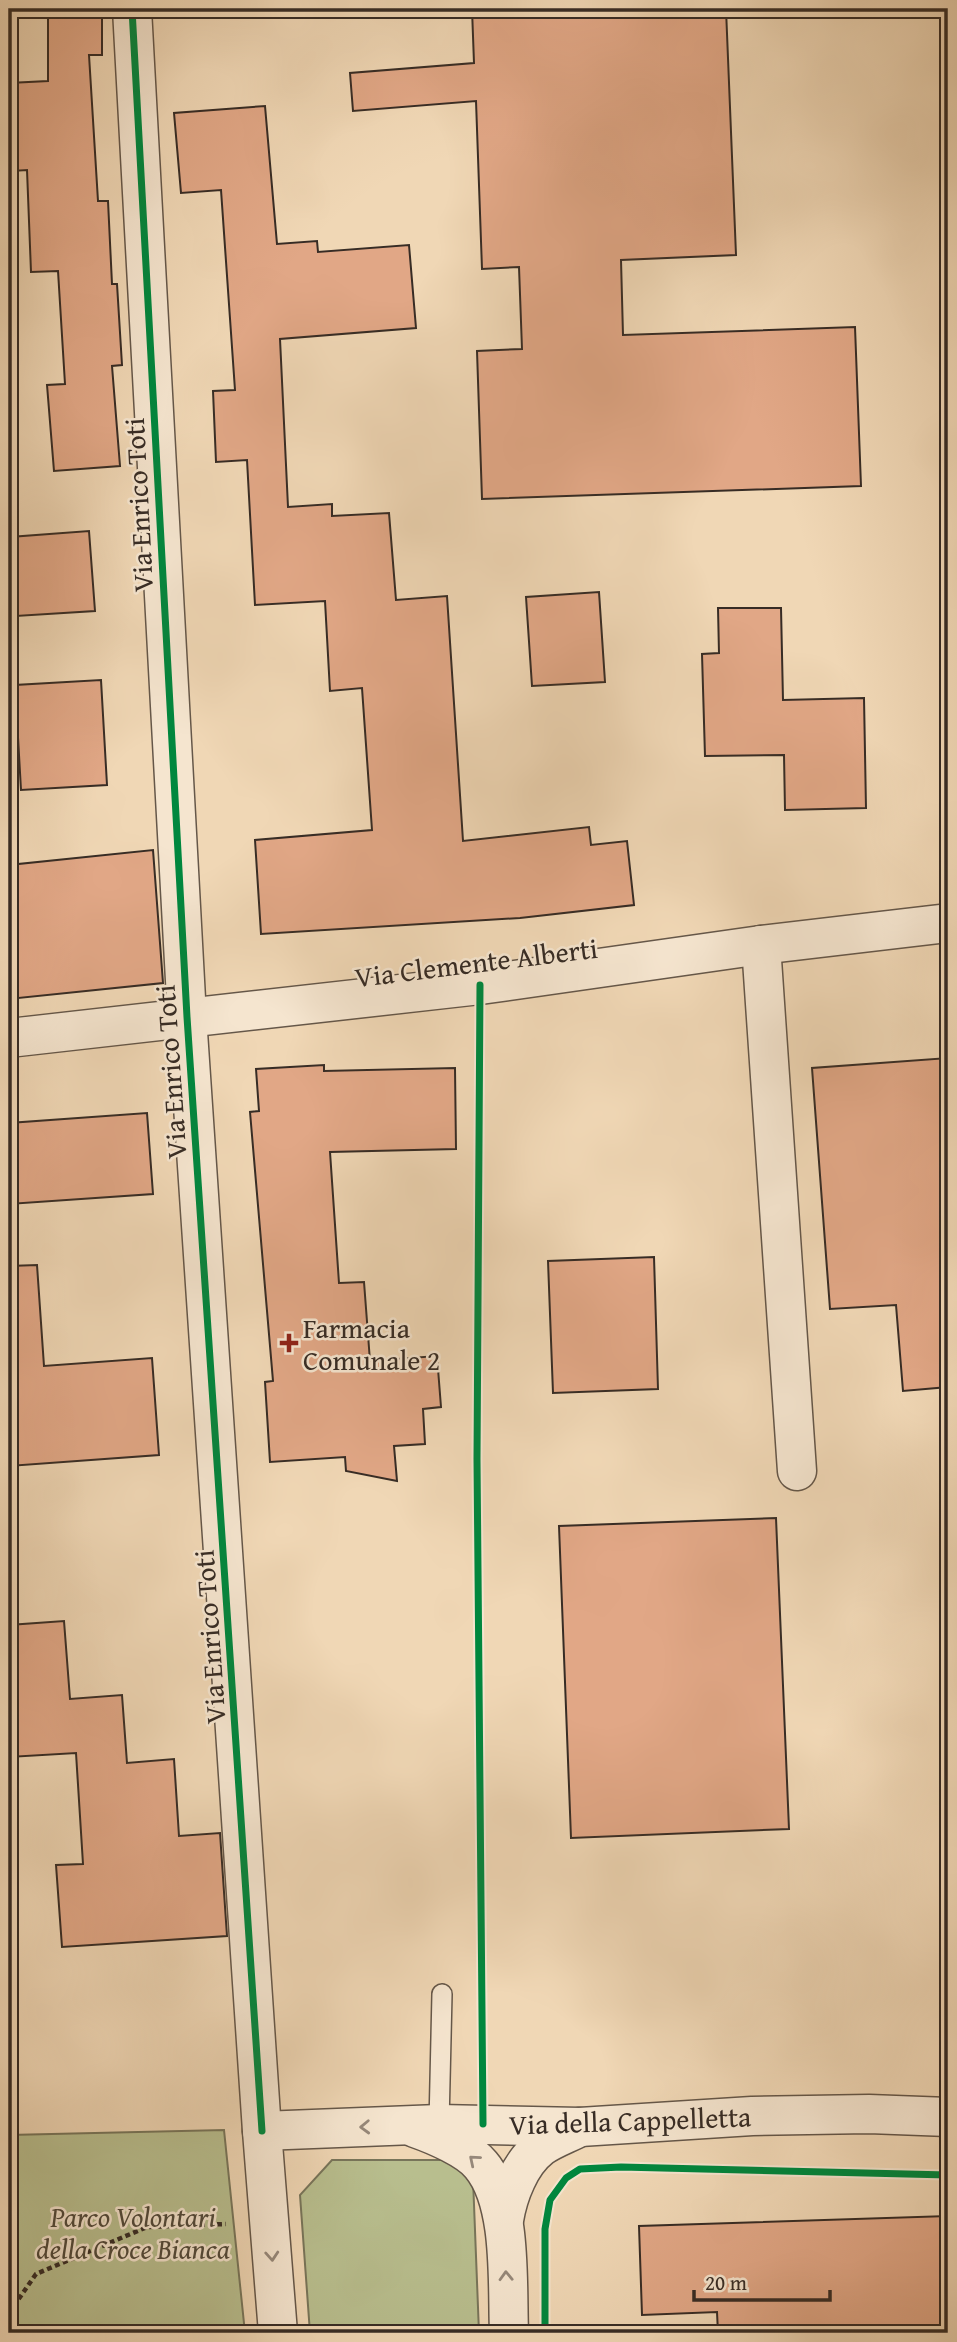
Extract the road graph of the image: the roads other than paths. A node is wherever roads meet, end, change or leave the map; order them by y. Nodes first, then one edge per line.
1 (132, 9) edge
2 (948, 923) edge
3 (761, 945) junction
4 (187, 1017) junction
5 (9, 1038) edge
6 (797, 1471) dead end
7 (442, 1994) dead end
8 (948, 2117) edge
9 (424, 2125) junction
10 (580, 2127) junction
11 (262, 2131) junction
12 (504, 2220) junction
13 (278, 2333) edge
14 (509, 2333) edge

1 - 4 street, Via Enrico Toti
2 - 3 street, Via Clemente Alberti
3 - 4 street, Via Clemente Alberti
3 - 6 street
4 - 5 street, Via Clemente Alberti
4 - 11 street, Via Enrico Toti
7 - 9 lane
8 - 10 street, Via della Cappelletta
9 - 10 street, Via della Cappelletta
9 -> 11 street, Via della Cappelletta
12 -> 9 street
10 - 12 street
11 -> 13 street
14 -> 12 street

